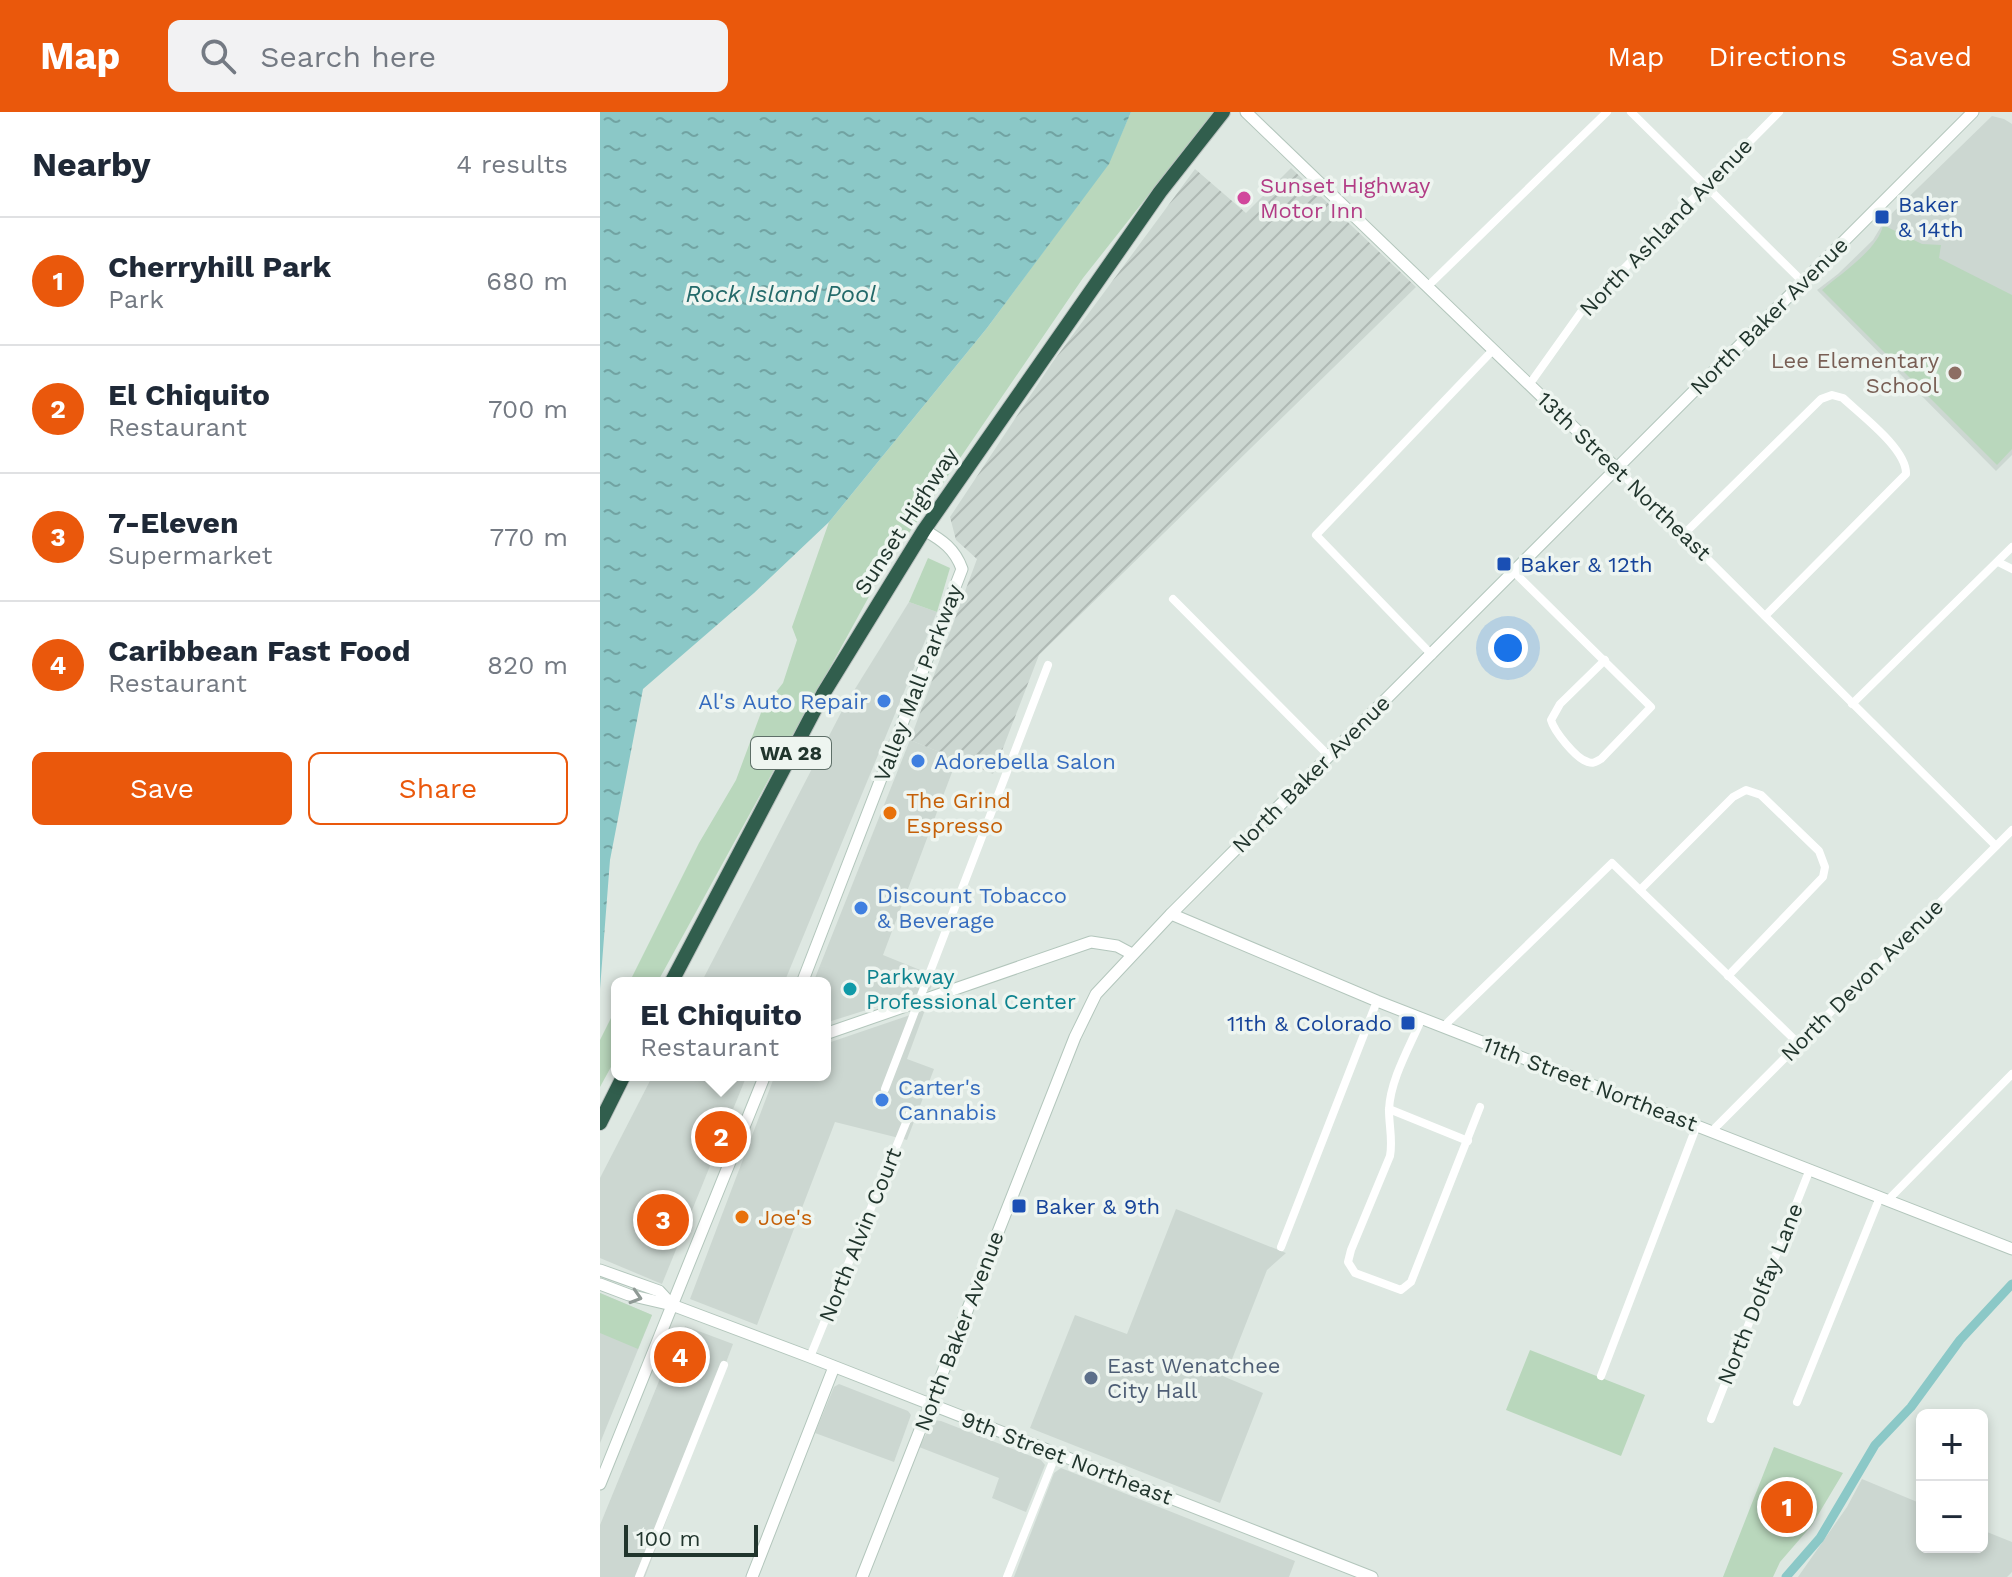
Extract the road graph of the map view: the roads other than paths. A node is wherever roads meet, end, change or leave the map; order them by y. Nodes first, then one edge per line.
1 (1223, 112) edge
2 (1246, 112) edge
3 (1607, 112) edge
4 (1631, 112) edge
5 (1779, 112) edge
6 (1973, 112) edge
7 (1704, 186) junction
8 (1802, 281) junction
9 (1427, 287) junction
10 (1493, 350) junction
11 (1529, 385) junction
12 (1616, 468) junction
13 (924, 530) junction
14 (1684, 534) junction
15 (2012, 547) edge
16 (1998, 562) junction
17 (2012, 569) edge
18 (1513, 571) junction
19 (1173, 599) dead end
20 (1765, 616) junction
21 (1432, 655) junction
22 (1605, 660) junction
23 (1048, 665) dead end
24 (1852, 704) junction
25 (1329, 756) junction
26 (2012, 830) edge
27 (1996, 846) junction
28 (1640, 890) junction
29 (1171, 914) junction
30 (1132, 954) junction
31 (1728, 976) junction
32 (674, 977) edge
33 (804, 977) edge
34 (1377, 1001) junction
35 (918, 1003) junction
36 (1422, 1018) junction
37 (1443, 1027) junction
38 (831, 1032) edge
39 (1798, 1043) junction
40 (2012, 1074) edge
41 (621, 1081) edge
42 (763, 1081) edge
43 (885, 1089) dead end
44 (1480, 1107) dead end
45 (1389, 1109) junction
46 (910, 1113) dead end
47 (600, 1123) edge
48 (1697, 1125) junction
49 (1712, 1131) junction
50 (1468, 1141) junction
51 (1810, 1169) junction
52 (1884, 1198) junction
53 (1281, 1247) dead end
54 (2012, 1249) edge
55 (600, 1270) edge
56 (600, 1284) edge
57 (672, 1305) junction
58 (810, 1357) junction
59 (724, 1365) dead end
60 (834, 1367) junction
61 (1601, 1376) dead end
62 (1797, 1402) dead end
63 (930, 1404) junction
64 (1711, 1419) dead end
65 (1056, 1454) junction
66 (600, 1484) edge
67 (639, 1577) edge
68 (752, 1577) edge
69 (862, 1577) edge
70 (1007, 1577) edge
71 (1372, 1577) edge

1 - 13 highway, Sunset Highway / WA 28
2 - 9 main road, 13th Street Northeast
3 - 9 street
4 - 7 street
5 - 7 street, North Ashland Avenue
6 - 8 main road, North Baker Avenue
7 - 8 street
7 - 11 street, North Ashland Avenue
8 - 12 main road, North Baker Avenue
9 - 10 main road, 13th Street Northeast
10 - 11 main road, 13th Street Northeast
10 - 21 street
11 - 12 main road, 13th Street Northeast
12 - 14 street, 13th Street Northeast
12 - 18 main road, North Baker Avenue
13 - 32 highway, Sunset Highway / WA 28
13 - 33 main road, Valley Mall Parkway
14 - 20 street, 13th Street Northeast
14 - 20 street
15 - 16 street
16 - 17 street
16 - 24 street
18 - 21 main road, North Baker Avenue
18 - 22 street
19 - 25 street
20 - 24 street, 13th Street Northeast
21 - 25 main road, North Baker Avenue
22 - 22 street
23 - 35 street
24 - 27 street, 13th Street Northeast
25 - 29 main road, North Baker Avenue
26 - 27 street, North Devon Avenue
27 - 39 street, North Devon Avenue
28 - 31 street
28 - 31 street
28 - 37 street
29 - 30 main road, North Baker Avenue
29 - 34 main road, 11th Street Northeast
30 - 35 main road
30 - 63 main road, North Baker Avenue
31 - 39 street
34 - 36 main road, 11th Street Northeast
34 - 53 street
35 - 38 main road
35 - 43 street
36 - 37 main road, 11th Street Northeast
36 - 45 street
37 - 48 main road, 11th Street Northeast
39 - 49 street, North Devon Avenue
40 - 52 street
41 - 47 highway
42 - 57 main road
44 - 50 street
45 - 50 street
45 - 50 street
46 - 58 street, North Alvin Court
48 - 49 main road, 11th Street Northeast
48 - 61 street
49 - 51 main road, 11th Street Northeast
51 - 52 main road, 11th Street Northeast
51 - 64 street, North Dolfay Lane
52 - 54 main road, 11th Street Northeast
52 - 62 street
55 - 57 main road
56 -> 57 main road
57 - 58 main road, 9th Street Northeast
57 - 66 main road
58 - 60 main road, 9th Street Northeast
59 - 67 street
60 - 63 main road, 9th Street Northeast
60 - 68 main road
63 - 65 main road, 9th Street Northeast
63 - 69 main road, North Baker Avenue
65 - 70 street
65 - 71 main road, 9th Street Northeast

